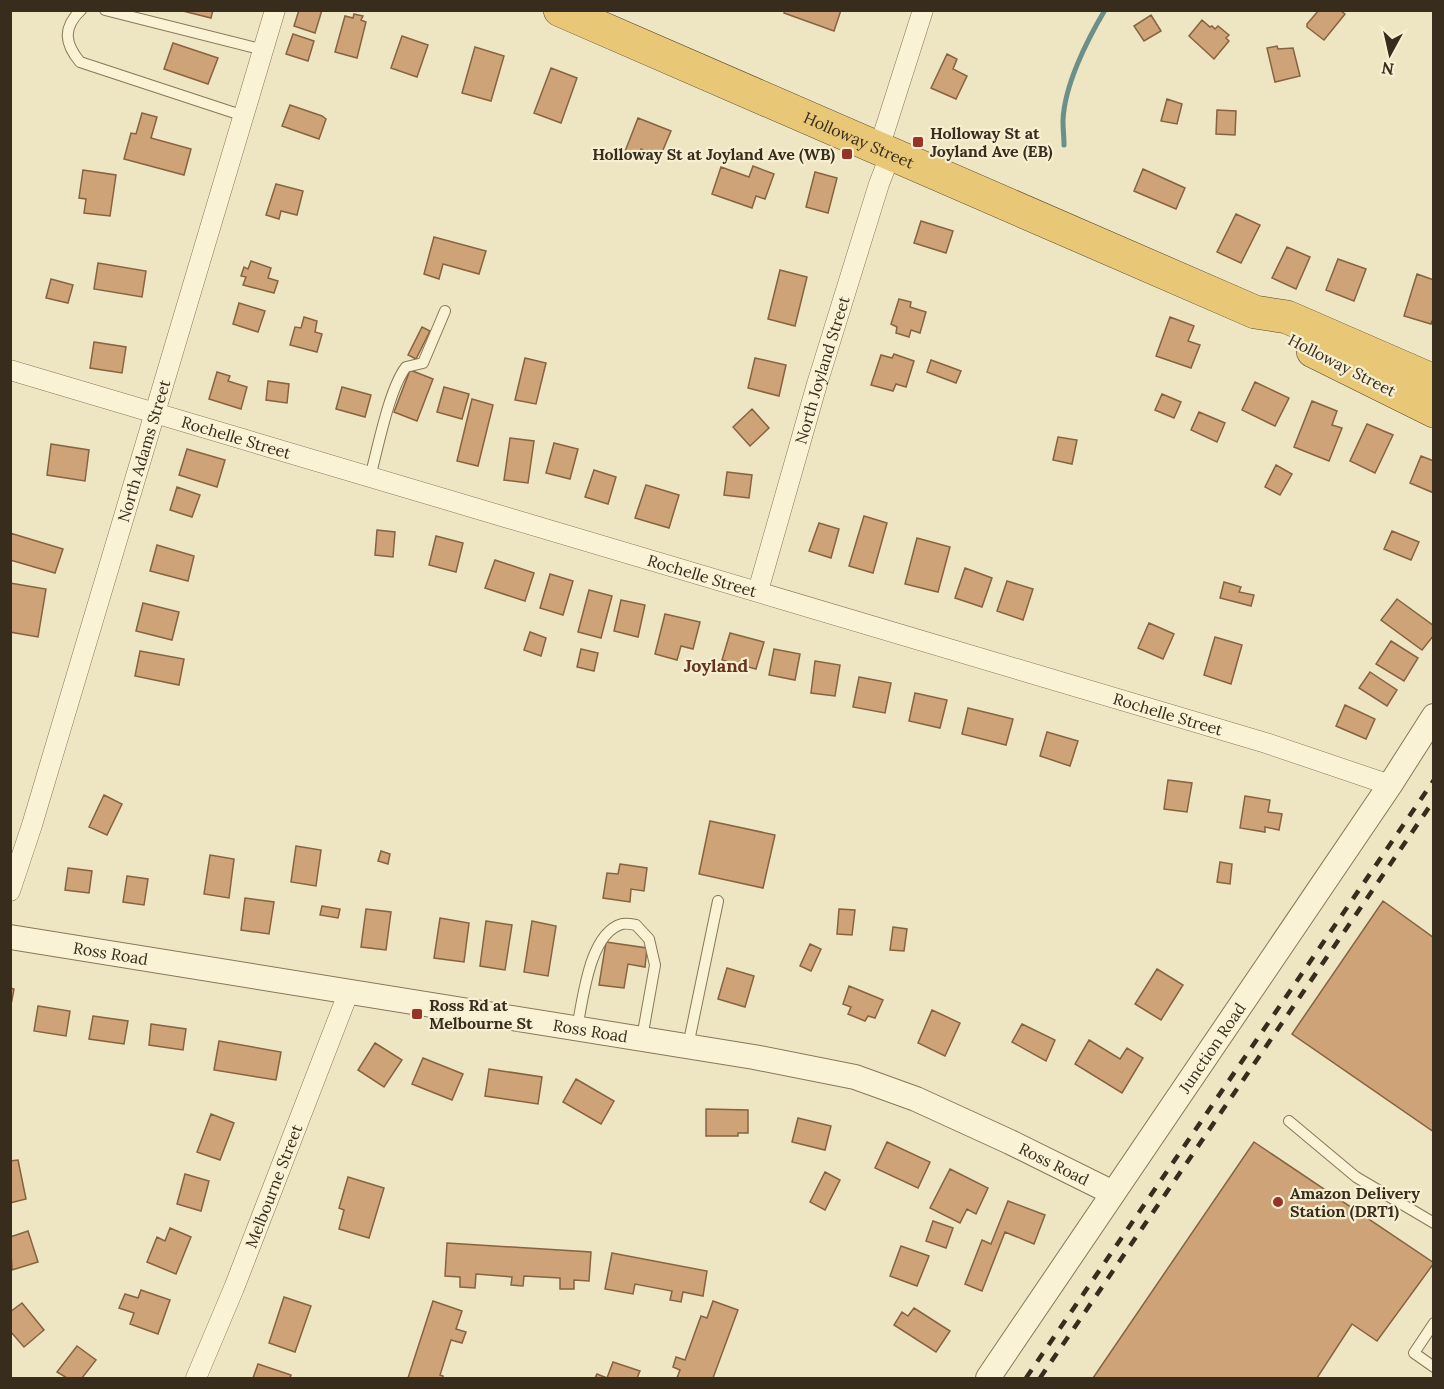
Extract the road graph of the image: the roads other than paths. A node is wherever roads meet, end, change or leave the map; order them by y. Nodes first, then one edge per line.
1 (81, 10) edge
2 (105, 10) edge
3 (275, 10) edge
4 (560, 10) edge
5 (923, 10) edge
6 (264, 50) junction
7 (244, 116) junction
8 (885, 150) junction
9 (445, 311) dead end
10 (1255, 312) junction
11 (10, 370) edge
12 (1434, 381) edge
13 (1434, 411) edge
14 (154, 412) junction
15 (370, 477) junction
16 (758, 591) junction
17 (1434, 716) edge
18 (1390, 785) junction
19 (10, 891) edge
20 (718, 901) dead end
21 (10, 937) edge
22 (349, 991) junction
23 (577, 1028) junction
24 (642, 1038) junction
25 (688, 1046) junction
26 (1289, 1121) dead end
27 (1113, 1193) junction
28 (1434, 1223) edge
29 (1434, 1323) edge
30 (1434, 1367) edge
31 (196, 1378) edge
32 (988, 1378) edge

1 - 7 lane
2 - 6 lane
3 - 6 street, North Adams Street
4 - 8 highway, Holloway Street
5 - 8 street, North Joyland Street
6 - 7 street, North Adams Street
7 - 14 street, North Adams Street
8 - 10 highway, Holloway Street
8 - 16 street, North Joyland Street
9 - 15 lane
10 - 12 highway, Holloway Street
10 - 13 highway, Holloway Street
11 - 14 street, Rochelle Street
14 - 15 street, Rochelle Street
14 - 19 street, North Adams Street
15 - 16 street, Rochelle Street
16 - 18 street, Rochelle Street
17 - 18 street, Junction Road
18 - 27 street, Junction Road
20 - 25 lane
21 - 22 street, Ross Road
22 - 23 street, Ross Road
22 - 31 street, Melbourne Street
23 - 24 street, Ross Road
23 - 24 lane
24 - 25 street, Ross Road
25 - 27 street, Ross Road
26 - 28 lane
27 - 32 street, Junction Road
29 - 30 lane

